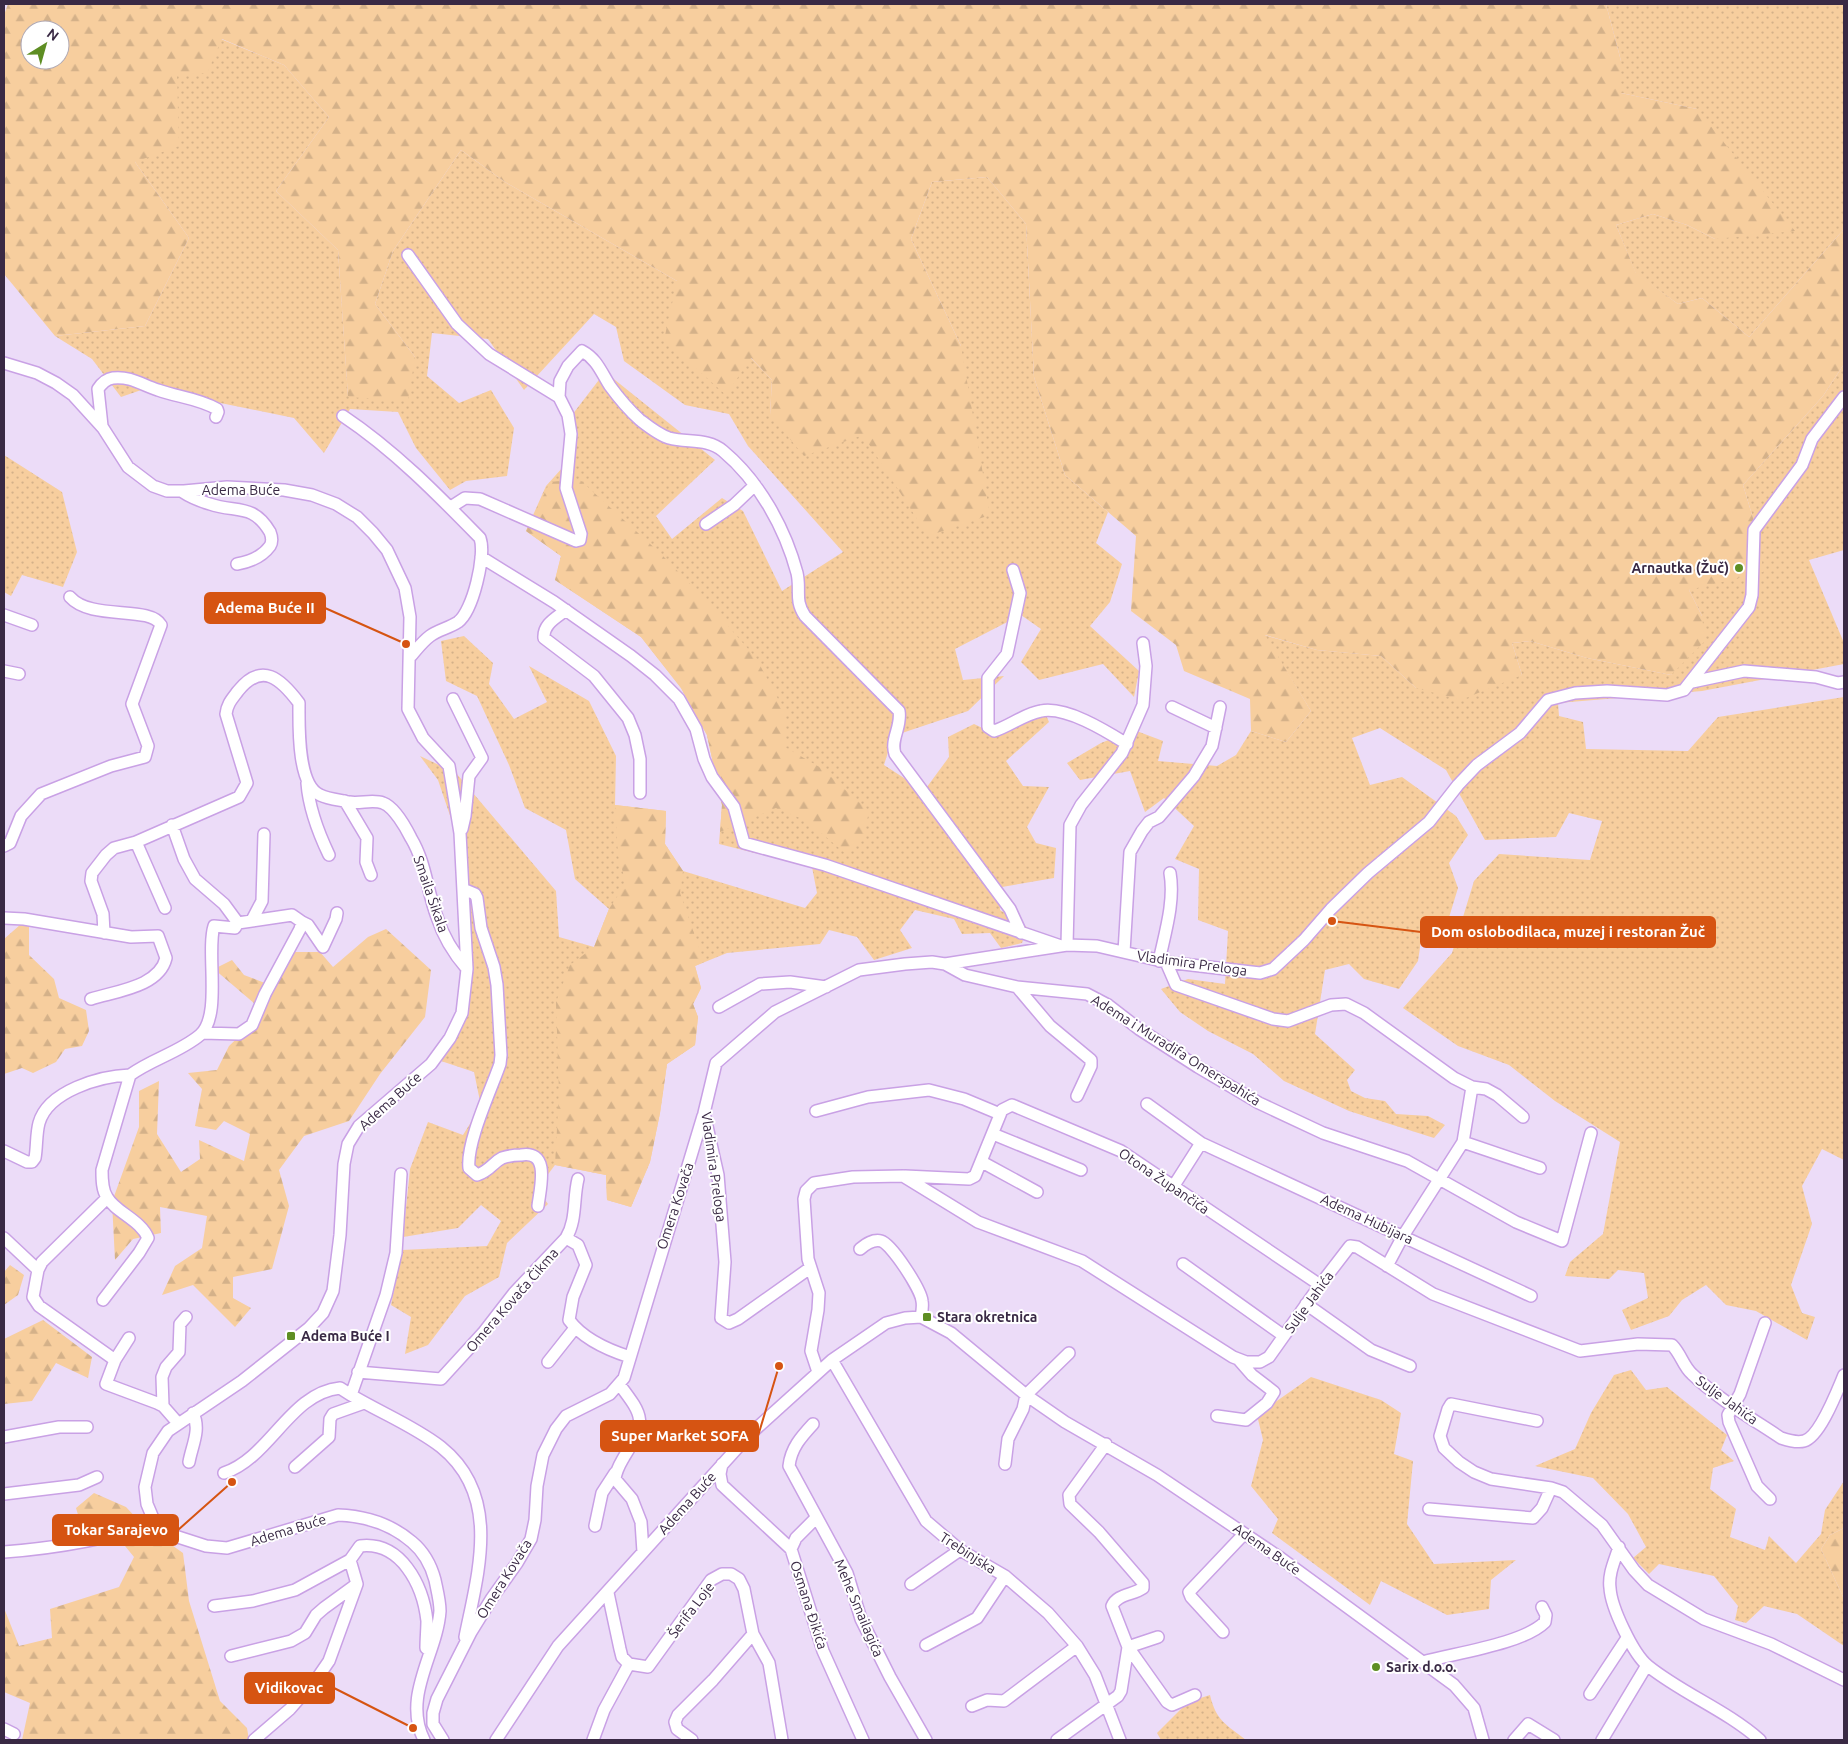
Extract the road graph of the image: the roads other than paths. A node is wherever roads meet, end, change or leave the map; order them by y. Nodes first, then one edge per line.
1 (408, 256) dead end
2 (4, 363) edge
3 (1844, 397) edge
4 (559, 398) junction
5 (343, 416) dead end
6 (216, 418) dead end
7 (103, 428) junction
8 (755, 485) junction
9 (181, 491) junction
10 (451, 507) junction
11 (706, 524) dead end
12 (482, 557) junction
13 (237, 564) dead end
14 (1013, 570) dead end
15 (70, 597) dead end
16 (566, 610) junction
17 (4, 615) edge
18 (32, 625) dead end
19 (1142, 643) dead end
20 (411, 656) junction
21 (4, 670) edge
22 (19, 674) dead end
23 (1692, 682) junction
24 (1844, 682) edge
25 (453, 699) dead end
26 (1172, 707) dead end
27 (1220, 707) dead end
28 (1216, 728) junction
29 (1127, 744) junction
30 (307, 781) junction
31 (640, 793) dead end
32 (345, 801) junction
33 (172, 825) junction
34 (460, 833) junction
35 (264, 834) dead end
36 (136, 842) junction
37 (4, 846) edge
38 (329, 855) dead end
39 (1170, 873) dead end
40 (372, 875) dead end
41 (463, 889) junction
42 (165, 908) dead end
43 (337, 913) dead end
44 (4, 918) edge
45 (252, 920) junction
46 (302, 922) junction
47 (238, 923) junction
48 (104, 933) junction
49 (1021, 933) junction
50 (1064, 946) junction
51 (1124, 952) junction
52 (1163, 961) junction
53 (945, 964) junction
54 (467, 969) junction
55 (826, 986) junction
56 (1017, 987) junction
57 (91, 999) dead end
58 (719, 1007) dead end
59 (202, 1033) junction
60 (130, 1075) junction
61 (1472, 1087) junction
62 (1077, 1096) dead end
63 (1147, 1104) dead end
64 (816, 1111) dead end
65 (704, 1113) junction
66 (1000, 1114) junction
67 (1523, 1117) dead end
68 (1590, 1133) dead end
69 (993, 1134) junction
70 (1463, 1142) junction
71 (1202, 1143) junction
72 (4, 1151) edge
73 (982, 1162) junction
74 (1540, 1168) dead end
75 (1081, 1170) dead end
76 (401, 1174) dead end
77 (903, 1176) junction
78 (578, 1179) dead end
79 (1440, 1180) junction
80 (1173, 1187) junction
81 (1037, 1192) dead end
82 (107, 1198) junction
83 (538, 1206) dead end
84 (1403, 1236) junction
85 (4, 1238) edge
86 (566, 1238) junction
87 (860, 1249) dead end
88 (1183, 1264) dead end
89 (1388, 1266) junction
90 (810, 1268) junction
91 (38, 1270) junction
92 (1320, 1285) junction
93 (1531, 1296) dead end
94 (104, 1300) dead end
95 (1306, 1304) junction
96 (186, 1317) dead end
97 (922, 1317) junction
98 (1765, 1323) dead end
99 (575, 1328) junction
100 (1284, 1336) junction
101 (129, 1338) dead end
102 (1069, 1353) dead end
103 (630, 1357) junction
104 (1238, 1359) junction
105 (115, 1360) junction
106 (832, 1360) junction
107 (548, 1362) dead end
108 (1410, 1366) dead end
109 (358, 1372) junction
110 (818, 1372) junction
111 (1844, 1374) edge
112 (619, 1384) junction
113 (351, 1395) junction
114 (1026, 1396) junction
115 (364, 1403) junction
116 (163, 1406) junction
117 (1733, 1406) junction
118 (193, 1413) junction
119 (1217, 1416) dead end
120 (177, 1422) junction
121 (1537, 1422) dead end
122 (813, 1424) dead end
123 (87, 1427) dead end
124 (4, 1437) edge
125 (1106, 1444) junction
126 (188, 1462) dead end
127 (722, 1464) junction
128 (1005, 1464) dead end
129 (295, 1466) dead end
130 (616, 1473) junction
131 (224, 1474) dead end
132 (97, 1477) dead end
133 (1551, 1488) junction
134 (4, 1494) edge
135 (1770, 1499) dead end
136 (1429, 1509) dead end
137 (816, 1518) junction
138 (155, 1523) junction
139 (595, 1526) dead end
140 (1244, 1534) junction
141 (1619, 1547) junction
142 (791, 1549) junction
143 (960, 1550) junction
144 (4, 1552) edge
145 (643, 1552) junction
146 (350, 1560) junction
147 (1005, 1576) junction
148 (358, 1584) junction
149 (911, 1584) dead end
150 (608, 1592) junction
151 (214, 1606) dead end
152 (1542, 1607) dead end
153 (1223, 1632) dead end
154 (753, 1634) junction
155 (1158, 1637) dead end
156 (1627, 1638) junction
157 (926, 1645) dead end
158 (1077, 1646) junction
159 (1128, 1647) junction
160 (462, 1653) junction
161 (231, 1656) dead end
162 (426, 1662) junction
163 (1423, 1662) junction
164 (629, 1664) junction
165 (1647, 1665) junction
166 (1844, 1680) edge
167 (1590, 1694) dead end
168 (1195, 1695) dead end
169 (1105, 1704) junction
170 (972, 1706) dead end
171 (254, 1740) edge
172 (424, 1740) edge
173 (443, 1740) edge
174 (496, 1740) edge
175 (593, 1740) edge
176 (692, 1740) edge
177 (782, 1740) edge
178 (863, 1740) edge
179 (926, 1740) edge
180 (1057, 1740) edge
181 (1120, 1740) edge
182 (1482, 1740) edge
183 (1514, 1740) edge
184 (1554, 1740) edge
185 (1602, 1740) edge
186 (1760, 1740) edge

1 - 4 street
2 - 7 street, Adema Buće
3 - 23 street, Vladimira Preloga
4 - 8 street
4 - 10 street
5 - 10 street
6 - 7 street
7 - 9 street, Adema Buće
8 - 11 street
8 - 49 street
9 - 13 street
9 - 20 street, Adema Buće
10 - 12 street
12 - 16 street
12 - 20 street
14 - 29 street
15 - 37 street
16 - 31 street
16 - 49 street
17 - 18 street
19 - 29 street
20 - 34 street, Adema Buće
21 - 22 street
23 - 24 street
23 - 52 street, Vladimira Preloga
25 - 34 street, Adema Buće
26 - 28 street
27 - 28 street
28 - 51 street
29 - 50 street
30 - 32 street, Smaila Šikala
30 - 33 street
30 - 38 street
32 - 40 street
32 - 54 street, Smaila Šikala
33 - 36 street
33 - 47 street
34 - 41 street, Adema Buće
35 - 45 street
36 - 42 street
36 - 48 street
39 - 52 street
41 - 54 street, Adema Buće
41 - 83 street
43 - 46 street
44 - 48 street
45 - 46 street
45 - 47 street
46 - 59 street
47 - 59 street
48 - 57 street
49 - 50 street
50 - 51 street, Vladimira Preloga
50 - 53 street, Vladimira Preloga
51 - 52 street, Vladimira Preloga
52 - 61 street
53 - 55 street, Vladimira Preloga
53 - 56 street, Adema i Muradifa Omerspahića
54 - 118 street, Adema Buće
55 - 58 street
55 - 65 street, Vladimira Preloga
56 - 62 street
56 - 79 street, Adema i Muradifa Omerspahića
59 - 60 street
60 - 72 street
60 - 82 street
61 - 67 street
61 - 70 street
63 - 71 street, Adema Hubijara
64 - 66 street
65 - 90 street, Vladimira Preloga
65 - 103 street, Omera Kovača
66 - 69 street
66 - 80 street, Otona Župančića
68 - 79 street, Adema i Muradifa Omerspahića
69 - 73 street
69 - 75 street
70 - 74 street
70 - 79 street
71 - 80 street
71 - 84 street, Adema Hubijara
73 - 77 street
73 - 81 street
76 - 109 street
77 - 90 street
77 - 104 street, Sulje Jahića
78 - 86 street
79 - 84 street
80 - 92 street, Otona Župančića
82 - 91 street
82 - 94 street
84 - 89 street
84 - 93 street, Adema Hubijara
85 - 91 street
86 - 99 street, Omera Kovača Čikma
86 - 109 street, Omera Kovača Čikma
87 - 97 street
88 - 100 street
89 - 92 street, Sulje Jahića
89 - 117 street, Sulje Jahića
90 - 110 street
91 - 105 street
92 - 95 street, Sulje Jahića
95 - 100 street, Sulje Jahića
95 - 108 street
96 - 116 street
97 - 106 street, Adema Buće
97 - 114 street, Adema Buće
98 - 117 street
99 - 103 street
99 - 107 street
100 - 104 street, Sulje Jahića
101 - 105 street
102 - 114 street
103 - 112 street, Omera Kovača
104 - 119 street
105 - 116 street
106 - 110 street, Adema Buće
106 - 143 street, Trebinjska
109 - 113 street
110 - 127 street, Adema Buće
111 - 117 street, Sulje Jahića
112 - 130 street
112 - 160 street, Omera Kovača
113 - 115 street
113 - 131 street
114 - 125 street, Adema Buće
114 - 128 street
115 - 129 street
115 - 160 street
116 - 120 street
117 - 135 street
118 - 120 street, Adema Buće
118 - 126 street
120 - 138 street, Adema Buće
121 - 133 street
122 - 137 street, Mehe Smailagića
123 - 124 street
125 - 140 street, Adema Buće
125 - 159 street
127 - 142 street, Osmana Đikića
127 - 145 street, Adema Buće
130 - 139 street
130 - 145 street
132 - 134 street
133 - 136 street
133 - 141 street
137 - 142 street
137 - 179 street, Mehe Smailagića
138 - 144 street
138 - 162 street, Adema Buće
140 - 153 street
140 - 163 street, Adema Buće
141 - 156 street
141 - 166 street
142 - 178 street, Osmana Đikića
143 - 147 street, Trebinjska
143 - 149 street
145 - 150 street, Adema Buće
146 - 148 street
146 - 151 street
146 - 162 street
147 - 157 street
147 - 158 street, Trebinjska
148 - 161 street
148 - 171 street
150 - 164 street
150 - 174 street, Adema Buće
152 - 163 street
154 - 164 street, Šerifa Loje
154 - 176 street
154 - 177 street, Šerifa Loje
155 - 159 street
156 - 165 street
156 - 167 street
158 - 169 street, Trebinjska
158 - 170 street
159 - 168 street
159 - 169 street
160 - 173 street, Omera Kovača
162 - 172 street, Adema Buće
163 - 182 street, Adema Buće
164 - 175 street
165 - 185 street
165 - 186 street
169 - 180 street
169 - 181 street, Trebinjska
183 - 184 street

